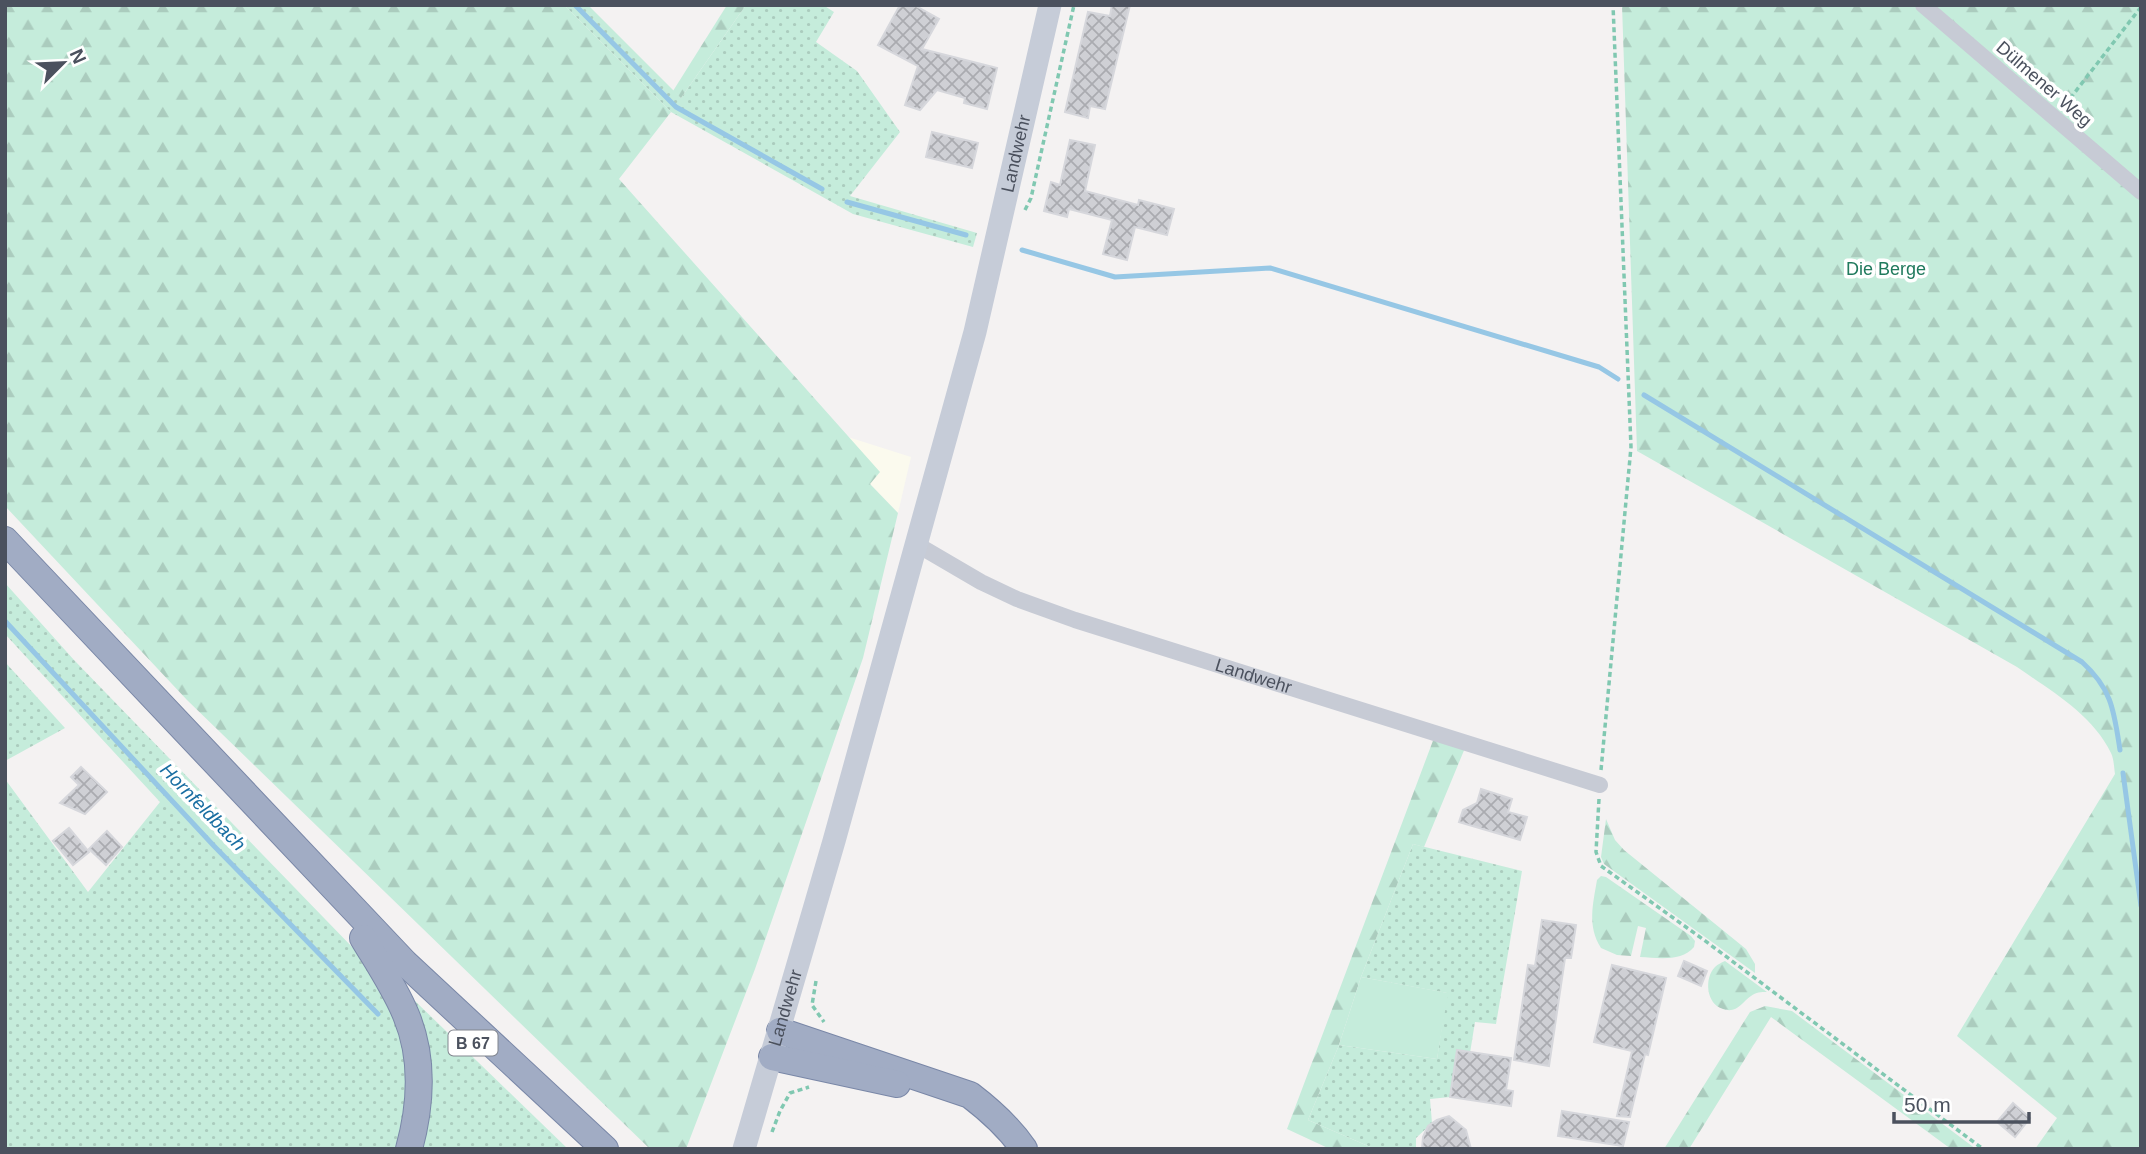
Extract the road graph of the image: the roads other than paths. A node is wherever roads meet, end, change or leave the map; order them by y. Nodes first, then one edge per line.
1 (1050, 5) edge
2 (1923, 5) edge
3 (2141, 192) edge
4 (5, 540) edge
5 (916, 544) junction
6 (5, 562) edge
7 (1600, 785) road end
8 (363, 938) junction
9 (780, 1031) junction
10 (772, 1056) junction
11 (409, 1149) edge
12 (582, 1149) edge
13 (605, 1149) edge
14 (744, 1149) edge
15 (1003, 1149) edge
16 (1024, 1149) edge

1 - 5 main road, Landwehr
2 - 3 street, Dülmener Weg
4 - 13 highway, B 67
5 - 7 street, Landwehr
5 - 9 main road, Landwehr
6 - 8 highway, B 67
8 - 11 highway
8 - 12 highway, B 67
9 - 10 main road, Landwehr
9 - 16 highway
10 - 14 main road, Landwehr
10 - 15 highway

